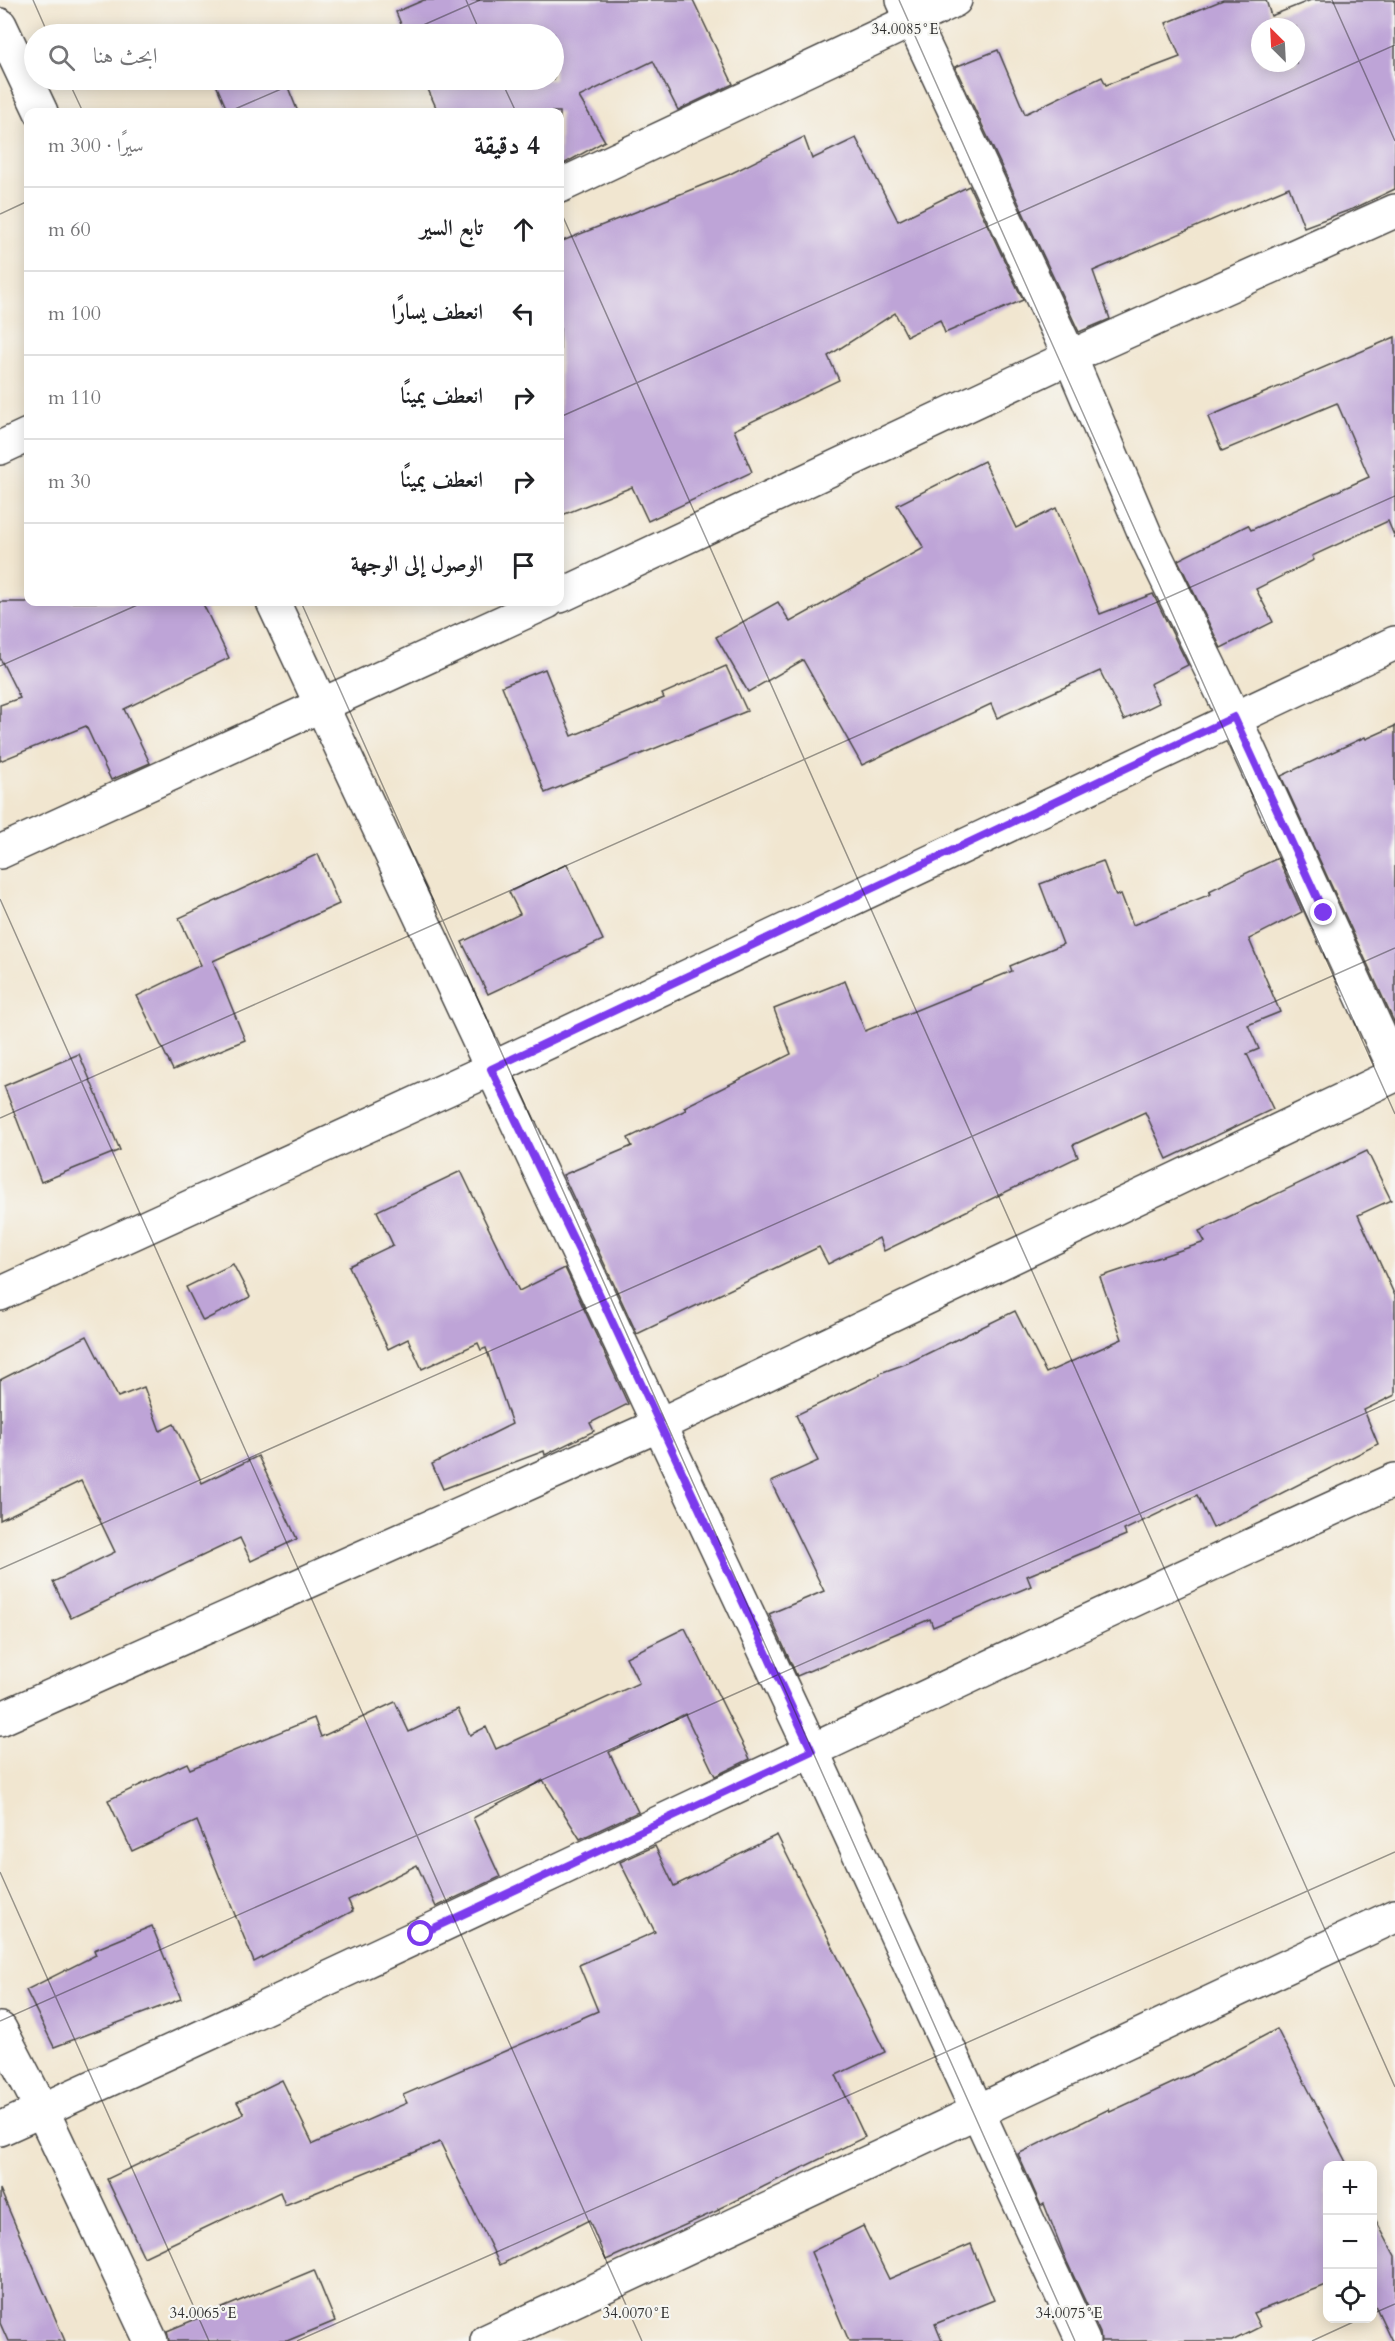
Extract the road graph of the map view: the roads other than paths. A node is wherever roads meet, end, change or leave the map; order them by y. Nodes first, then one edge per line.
1 (954, 0) edge
2 (908, 10) edge
3 (2, 34) edge
4 (24, 78) edge
5 (30, 90) edge
6 (39, 108) edge
7 (564, 184) edge
8 (1395, 211) edge
9 (1070, 357) junction
10 (24, 437) edge
11 (0, 448) edge
12 (564, 594) edge
13 (275, 606) edge
14 (538, 606) edge
15 (1395, 643) edge
16 (322, 705) junction
17 (1234, 717) junction
18 (0, 852) edge
19 (491, 1069) junction
20 (1395, 1069) edge
21 (1395, 1075) edge
22 (0, 1294) edge
23 (659, 1425) junction
24 (1395, 1480) edge
25 (0, 1719) edge
26 (812, 1751) junction
27 (1395, 1916) edge
28 (0, 2029) edge
29 (42, 2110) junction
30 (978, 2110) junction
31 (0, 2129) edge
32 (151, 2341) edge
33 (487, 2341) edge
34 (1083, 2341) edge

1 - 2 street
2 - 7 street
2 - 9 street
3 - 4 street
5 - 6 street
8 - 9 street
9 - 12 street
9 - 17 street
10 - 11 street
13 - 16 street
14 - 16 street
15 - 17 street
16 - 18 street
16 - 19 street
17 - 19 street
17 - 20 street
19 - 22 street
19 - 23 street
21 - 23 street
23 - 25 street
23 - 26 street
24 - 26 street
26 - 29 street
26 - 30 street
27 - 30 street
28 - 29 street
29 - 31 street
29 - 32 street
30 - 33 street
30 - 34 street

